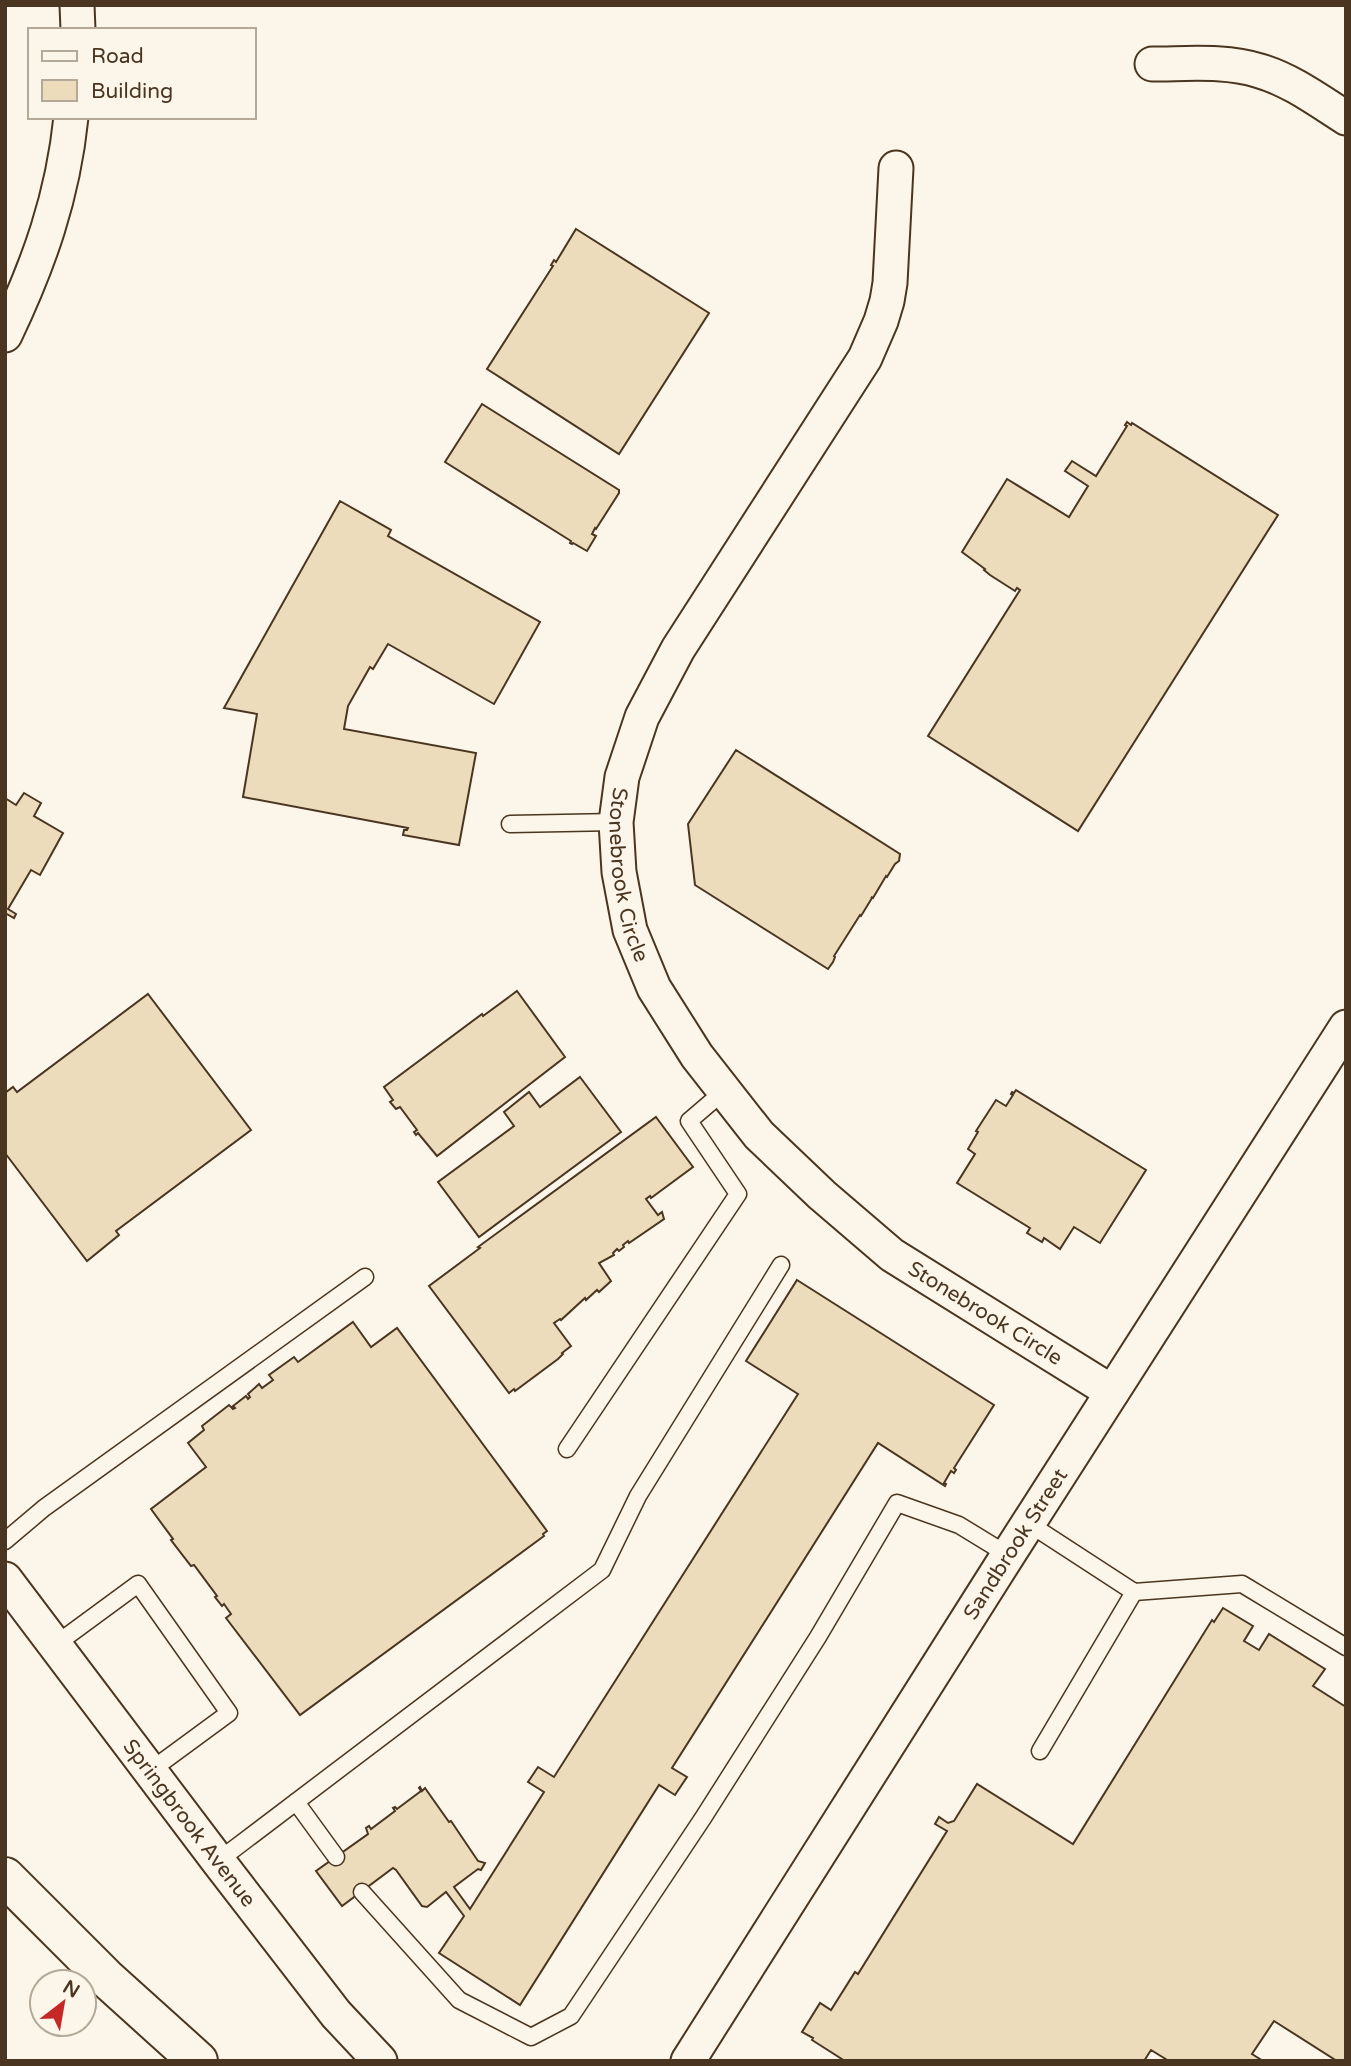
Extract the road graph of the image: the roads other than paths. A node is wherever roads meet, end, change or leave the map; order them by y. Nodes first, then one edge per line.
1 (77, 5) edge
2 (78, 28) edge
3 (1152, 64) dead end
4 (1346, 118) edge
5 (71, 119) edge
6 (896, 168) dead end
7 (5, 335) edge
8 (617, 822) junction
9 (510, 824) dead end
10 (1346, 1027) edge
11 (724, 1091) junction
12 (781, 1265) dead end
13 (365, 1278) dead end
14 (1112, 1392) junction
15 (567, 1449) dead end
16 (1028, 1523) junction
17 (5, 1541) edge
18 (1008, 1555) junction
19 (5, 1579) edge
20 (1134, 1592) junction
21 (55, 1645) junction
22 (1346, 1647) edge
23 (1040, 1752) dead end
24 (150, 1771) junction
25 (296, 1802) junction
26 (336, 1857) dead end
27 (218, 1861) junction
28 (5, 1878) edge
29 (362, 1892) dead end
30 (198, 2061) edge
31 (380, 2061) edge
32 (688, 2061) edge

1 - 2 street
3 - 4 street
5 - 7 street
6 - 8 street, Stonebrook Circle
8 - 9 lane
8 - 11 street, Stonebrook Circle
10 - 14 street, Sandbrook Street
11 - 14 street, Stonebrook Circle
11 - 15 lane
12 - 25 lane
13 - 17 lane
14 - 16 street, Sandbrook Street
16 - 18 street, Sandbrook Street
16 - 20 lane
18 - 29 lane
18 - 32 street, Sandbrook Street
19 - 21 street, Springbrook Avenue
20 - 22 lane
20 - 23 lane
21 - 24 street, Springbrook Avenue
21 - 24 lane
24 - 27 street, Springbrook Avenue
25 - 26 lane
25 - 27 lane
27 - 31 street, Springbrook Avenue
28 - 30 highway

